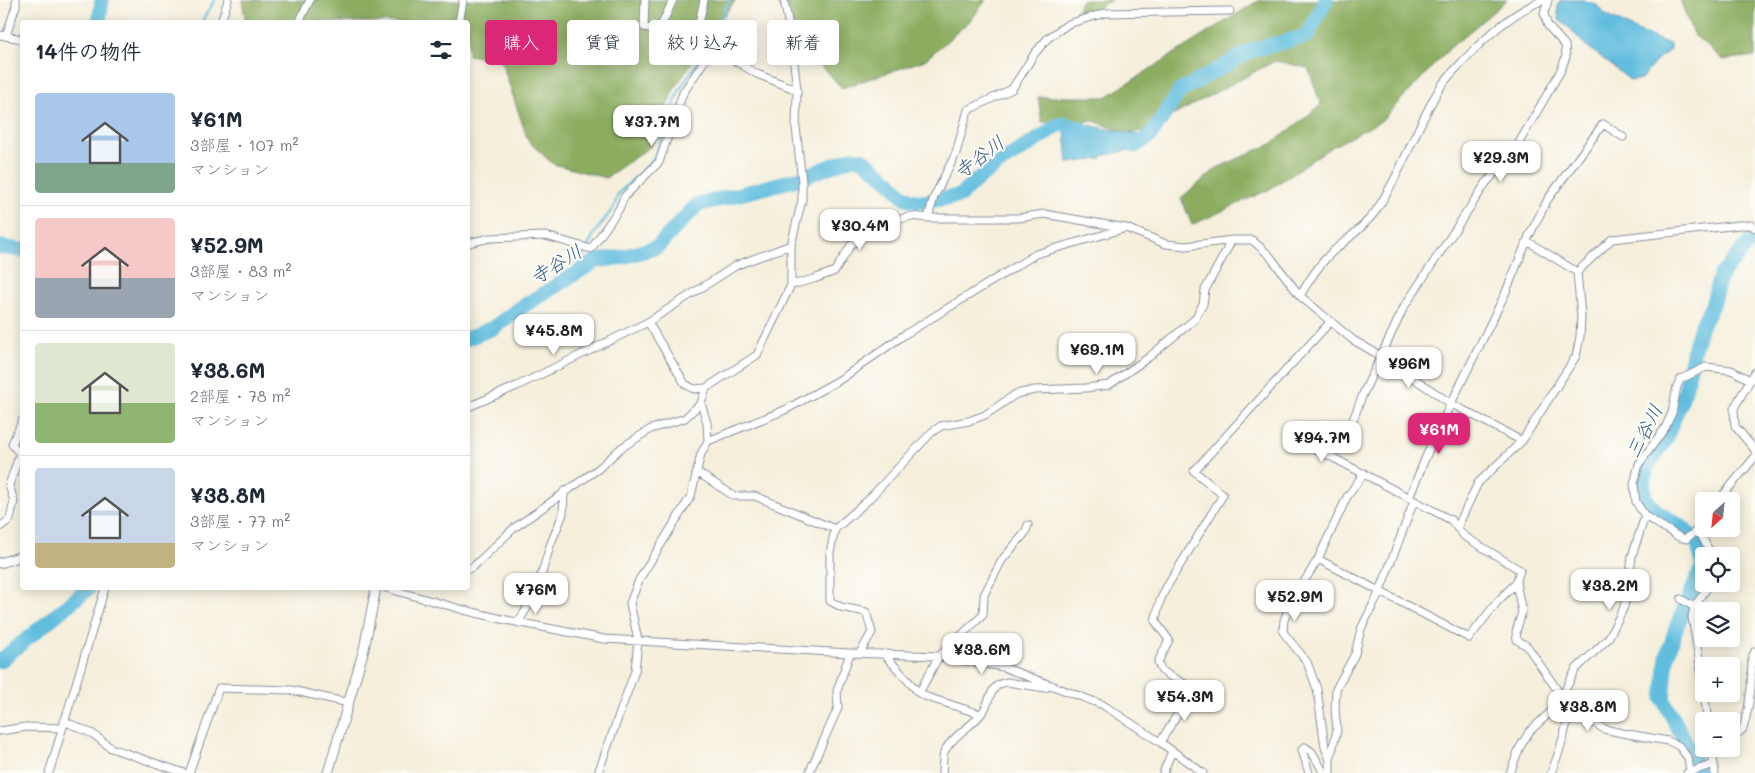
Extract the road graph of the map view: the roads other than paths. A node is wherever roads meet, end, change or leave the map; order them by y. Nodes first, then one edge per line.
1 (16, 0) edge
2 (228, 0) edge
3 (310, 0) edge
4 (464, 0) edge
5 (645, 0) edge
6 (673, 0) edge
7 (704, 0) edge
8 (784, 0) edge
9 (1542, 0) edge
10 (1548, 0) edge
11 (1230, 12) dead end
12 (222, 20) edge
13 (301, 20) edge
14 (459, 20) edge
15 (700, 20) edge
16 (3, 35) edge
17 (20, 39) edge
18 (702, 65) edge
19 (742, 65) edge
20 (797, 90) junction
21 (1623, 138) dead end
22 (928, 218) junction
23 (1126, 228) junction
24 (1755, 228) edge
25 (1232, 240) junction
26 (1527, 241) junction
27 (470, 243) edge
28 (791, 245) junction
29 (1577, 272) junction
30 (791, 285) junction
31 (1300, 296) junction
32 (1331, 321) junction
33 (648, 322) junction
34 (1381, 356) junction
35 (1755, 372) edge
36 (1750, 380) junction
37 (706, 388) junction
38 (701, 403) junction
39 (1450, 403) junction
40 (470, 406) edge
41 (20, 426) edge
42 (1290, 435) dead end
43 (1522, 440) junction
44 (708, 441) junction
45 (1755, 450) edge
46 (20, 454) edge
47 (20, 454) edge
48 (1330, 455) junction
49 (1755, 457) edge
50 (697, 472) junction
51 (1364, 473) junction
52 (564, 491) junction
53 (1726, 492) edge
54 (1412, 499) junction
55 (1645, 516) junction
56 (1028, 525) dead end
57 (0, 527) edge
58 (1457, 528) junction
59 (835, 529) junction
60 (1695, 531) edge
61 (20, 557) edge
62 (1318, 560) junction
63 (0, 563) edge
64 (470, 568) edge
65 (1516, 583) junction
66 (104, 590) edge
67 (376, 590) edge
68 (393, 590) edge
69 (1380, 591) junction
70 (1704, 592) edge
71 (1681, 600) dead end
72 (1694, 607) junction
73 (518, 623) junction
74 (638, 640) junction
75 (1755, 651) edge
76 (850, 653) junction
77 (860, 653) junction
78 (884, 654) junction
79 (939, 656) junction
80 (1699, 657) edge
81 (1052, 684) junction
82 (919, 692) junction
83 (1562, 697) junction
84 (1573, 702) junction
85 (349, 703) junction
86 (980, 714) junction
87 (63, 724) junction
88 (0, 731) edge
89 (1740, 732) edge
90 (1160, 742) junction
91 (1172, 751) junction
92 (1713, 757) edge
93 (1330, 760) junction
94 (1714, 764) junction
95 (1690, 771) edge
96 (49, 773) edge
97 (184, 773) edge
98 (189, 773) edge
99 (328, 773) edge
100 (598, 773) edge
101 (809, 773) edge
102 (942, 773) edge
103 (1163, 773) edge
104 (1203, 773) edge
105 (1309, 773) edge
106 (1324, 773) edge
107 (1330, 773) edge
108 (1510, 773) edge
109 (1551, 773) edge
110 (1715, 773) edge

1 - 16 street
2 - 12 street
3 - 13 street
4 - 14 street
5 - 6 street
7 - 15 street
8 - 20 street
9 - 31 street
10 - 34 street
11 - 22 street
16 - 17 street
18 - 27 street
19 - 20 street
20 - 28 street
21 - 26 street
22 - 23 street
22 - 30 street
23 - 25 street
23 - 44 street
24 - 29 street
25 - 31 street
25 - 59 street
26 - 29 street
26 - 39 street
28 - 30 street
28 - 33 street
29 - 43 street
30 - 37 street
31 - 32 street
32 - 34 street
32 - 90 street
33 - 37 street
33 - 40 street
34 - 39 street
34 - 48 street
35 - 36 street
36 - 45 street
36 - 55 street
37 - 38 street
38 - 44 street
38 - 52 street
39 - 43 street
39 - 54 street
41 - 46 street
42 - 48 street
43 - 58 street
44 - 50 street
47 - 57 street
48 - 51 street
49 - 53 street
50 - 59 street
50 - 74 street
51 - 54 street
51 - 62 street
52 - 64 street
52 - 73 street
54 - 58 street
54 - 69 street
55 - 60 street
55 - 83 street
56 - 79 street
58 - 65 street
59 - 77 street
61 - 63 street
62 - 69 street
62 - 93 street
65 - 69 street
65 - 83 street
66 - 87 street
67 - 85 street
68 - 73 street
69 - 93 street
70 - 72 street
71 - 72 street
72 - 80 street
73 - 74 street
74 - 76 street
74 - 100 street
75 - 89 street
76 - 77 street
76 - 101 street
77 - 78 street
78 - 79 street
78 - 82 street
79 - 81 street
79 - 82 street
81 - 86 street
81 - 90 street
82 - 86 street
83 - 84 street
83 - 108 street
84 - 95 street
84 - 109 street
85 - 98 street
85 - 99 street
86 - 102 street
87 - 88 street
87 - 96 street
87 - 97 street
90 - 91 street
91 - 103 street
91 - 104 street
92 - 94 street
93 - 107 street
94 - 95 street
94 - 110 street
105 - 106 street

